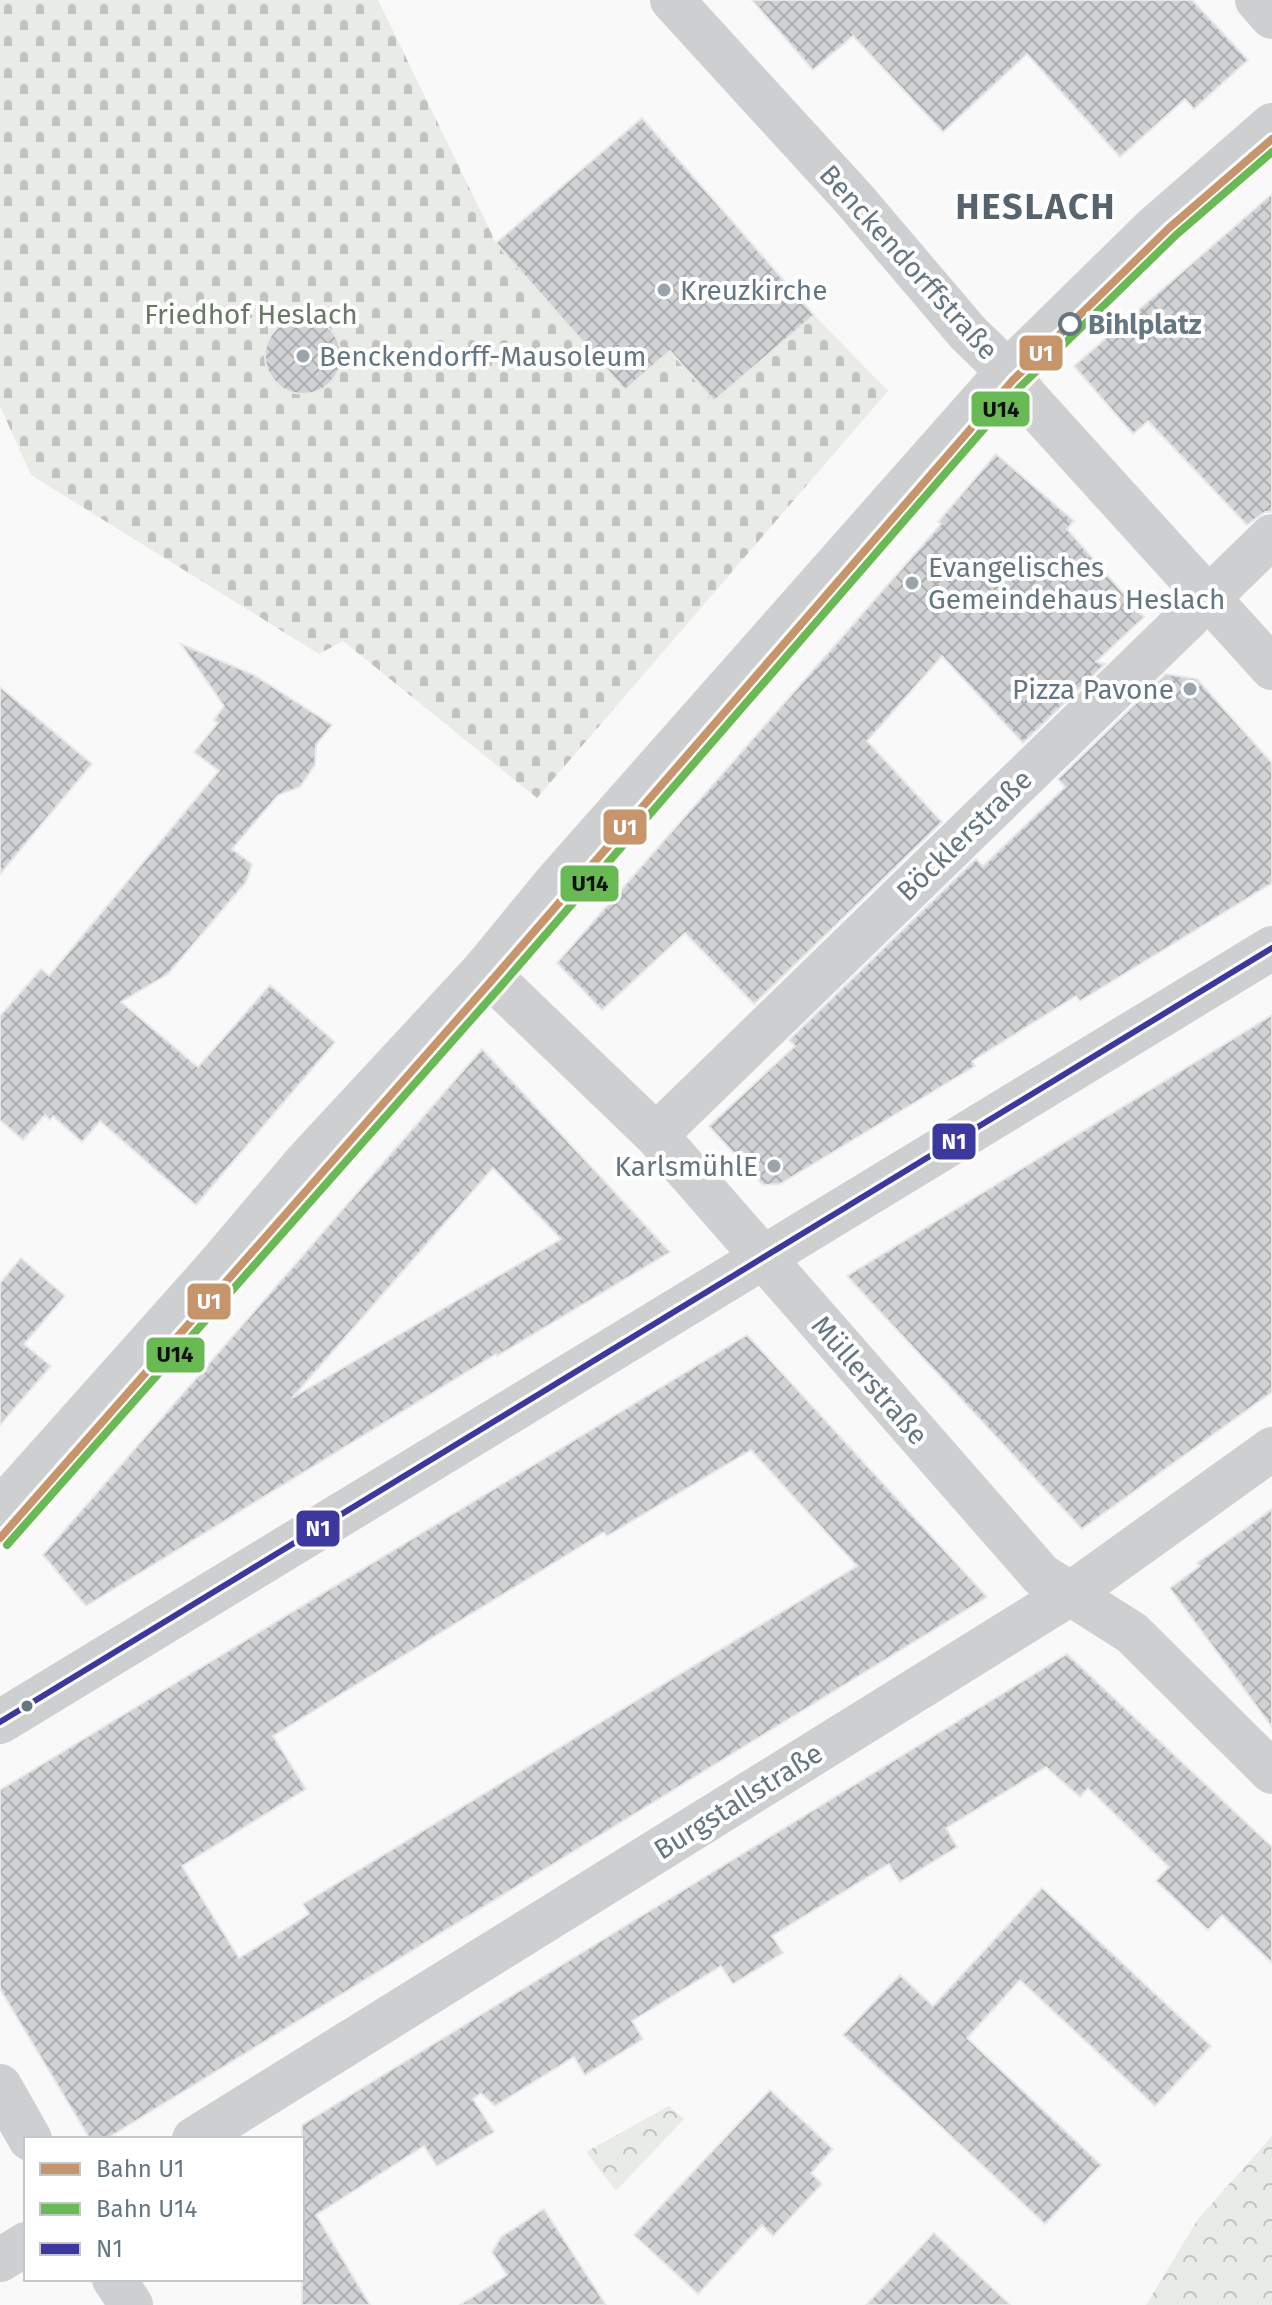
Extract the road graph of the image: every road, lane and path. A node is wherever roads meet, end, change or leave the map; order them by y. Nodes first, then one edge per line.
1 (672, 0) edge
2 (1257, 0) edge
3 (1272, 17) edge
4 (1272, 125) edge
5 (1007, 372) junction
6 (1272, 536) edge
7 (1207, 597) junction
8 (1272, 668) edge
9 (1272, 948) edge
10 (484, 970) junction
11 (656, 1135) junction
12 (763, 1258) junction
13 (1272, 1449) edge
14 (0, 1510) edge
15 (1070, 1594) junction
16 (0, 1722) edge
17 (1272, 1772) edge
18 (0, 2086) edge
19 (29, 2137) edge
20 (197, 2137) edge
21 (24, 2245) edge
22 (0, 2260) edge
23 (115, 2281) edge
24 (131, 2305) edge

1 - 5 street, Benckendorffstraße
2 - 3 street
4 - 5 street
5 - 7 street, Benckendorffstraße
5 - 10 street
6 - 7 street, Böcklerstraße
7 - 8 street, Benckendorffstraße
7 - 11 street, Böcklerstraße
9 - 12 street
10 - 11 street, Müllerstraße
10 - 14 street
11 - 12 street, Müllerstraße
12 - 15 street, Müllerstraße
12 - 16 street
13 - 15 street, Burgstallstraße
15 - 17 street, Müllerstraße
15 - 20 street, Burgstallstraße
18 - 19 street
21 - 22 street
23 - 24 street

